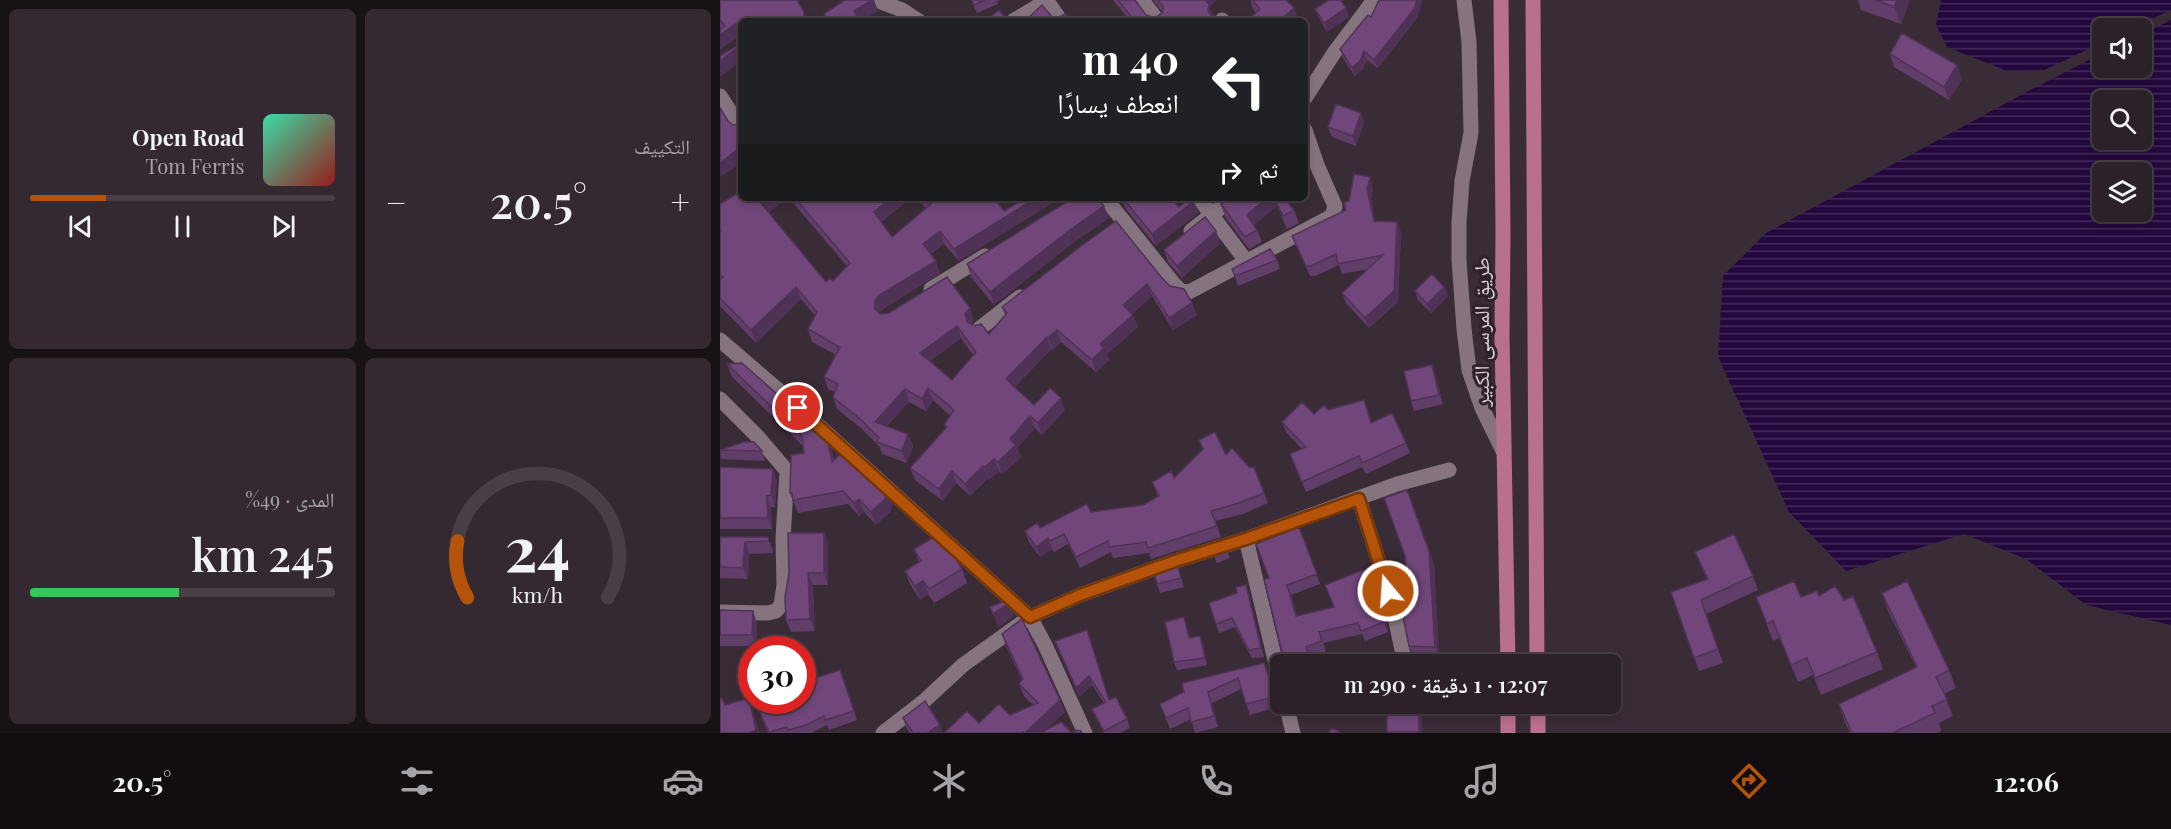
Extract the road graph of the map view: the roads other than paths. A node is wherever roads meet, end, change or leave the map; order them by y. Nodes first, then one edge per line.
1 (876, 0) edge
2 (1048, 0) edge
3 (1142, 0) edge
4 (1374, 0) edge
5 (1464, 0) edge
6 (1501, 0) edge
7 (1533, 0) edge
8 (914, 18) edge
9 (1018, 18) edge
10 (1059, 18) edge
11 (1156, 18) edge
12 (1308, 93) edge
13 (720, 96) edge
14 (738, 123) edge
15 (1308, 142) edge
16 (1107, 201) edge
17 (1201, 201) edge
18 (1229, 201) edge
19 (1211, 214) junction
20 (1183, 237) edge
21 (998, 248) edge
22 (1246, 261) junction
23 (1034, 286) edge
24 (915, 299) edge
25 (979, 329) edge
26 (720, 340) edge
27 (720, 399) edge
28 (1503, 451) junction
29 (765, 470) edge
30 (1449, 470) dead end
31 (787, 471) junction
32 (1359, 499) junction
33 (1246, 539) junction
34 (720, 612) edge
35 (1030, 617) junction
36 (1274, 654) edge
37 (1403, 654) edge
38 (1508, 654) edge
39 (1537, 654) edge
40 (1288, 714) edge
41 (1508, 714) edge
42 (1538, 714) edge
43 (883, 733) edge
44 (1085, 733) edge
45 (1293, 733) edge
46 (1508, 733) edge
47 (1538, 733) edge

1 - 8 street
2 - 9 street
2 - 10 street
3 - 11 street
4 - 12 street
5 - 28 street
6 - 28 main road, طريق المرسى الكبير
7 - 39 main road
13 - 14 street
15 - 22 street
16 - 22 street
17 - 19 street
18 - 19 street
19 - 20 street
19 - 22 street
21 - 24 street
23 - 25 street
26 - 35 street
27 - 31 street
28 - 38 main road, طريق المرسى الكبير
29 - 31 street
30 - 32 street
31 - 34 street
32 - 33 street
32 - 37 street
33 - 35 street
33 - 36 street
35 - 43 street
35 - 44 street
40 - 45 street
41 - 46 main road
42 - 47 main road

